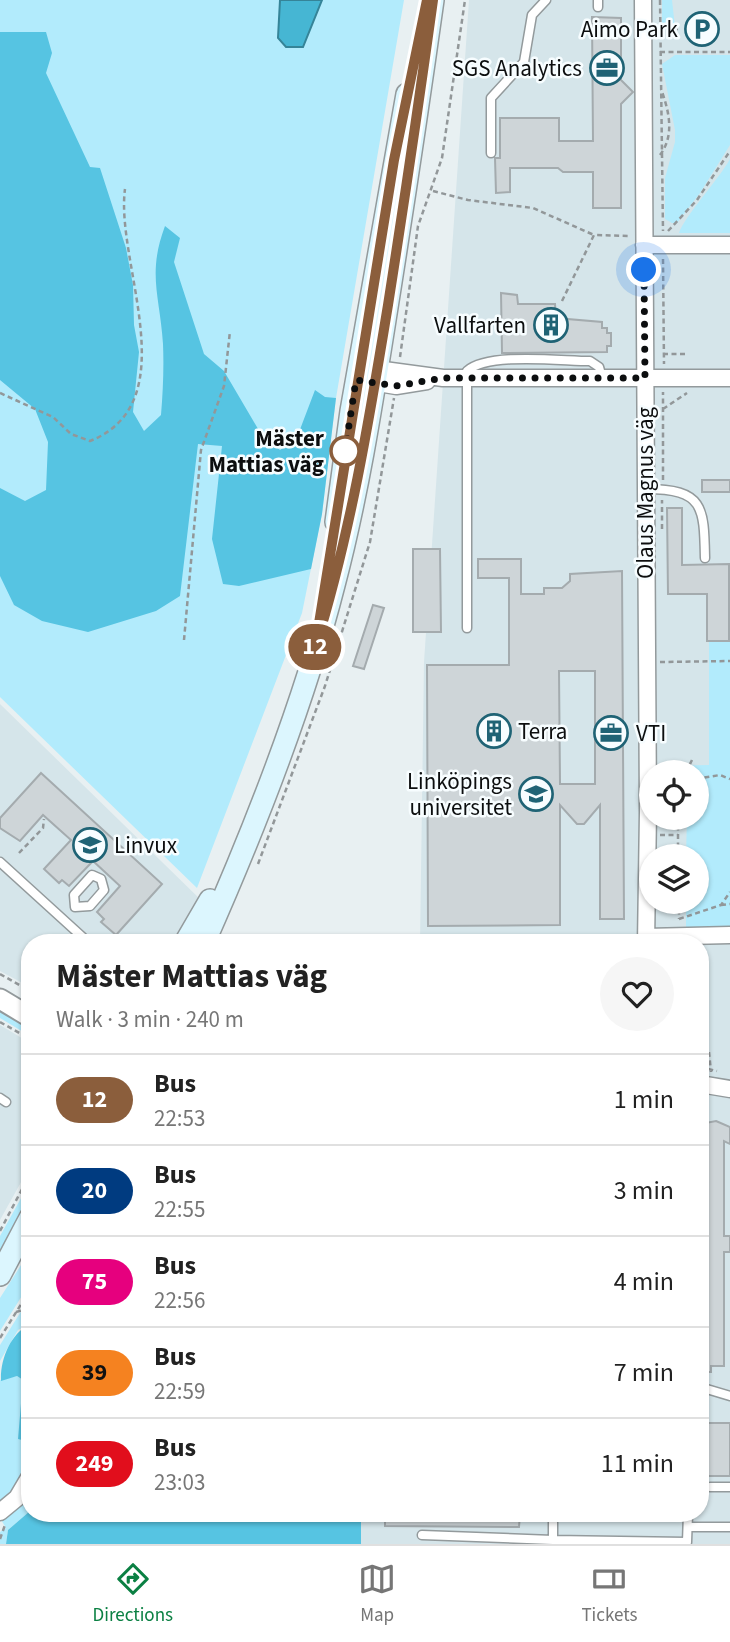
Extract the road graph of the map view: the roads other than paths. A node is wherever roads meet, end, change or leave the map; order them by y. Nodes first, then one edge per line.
1 (427, 0) edge
2 (433, 0) edge
3 (546, 0) edge
4 (643, 0) edge
5 (491, 153) dead end
6 (644, 238) junction
7 (730, 245) edge
8 (367, 375) junction
9 (466, 378) junction
10 (645, 378) junction
11 (730, 378) edge
12 (646, 489) junction
13 (705, 558) dead end
14 (467, 628) dead end
15 (247, 838) junction
16 (0, 862) edge
17 (75, 906) dead end
18 (62, 919) junction
19 (79, 934) edge
20 (191, 934) edge
21 (208, 934) edge
22 (646, 934) edge
23 (730, 935) edge
24 (709, 936) edge
25 (0, 999) edge
26 (21, 1012) edge
27 (709, 1086) edge
28 (730, 1089) edge
29 (21, 1235) edge
30 (21, 1252) edge
31 (0, 1275) edge
32 (0, 1283) edge
33 (709, 1390) edge
34 (730, 1396) edge
35 (710, 1487) dead end
36 (730, 1487) edge
37 (21, 1491) edge
38 (0, 1512) edge
39 (553, 1522) edge
40 (688, 1522) edge
41 (688, 1527) junction
42 (730, 1527) edge
43 (422, 1535) dead end
44 (553, 1540) junction

1 - 8 main road
2 - 8 main road
3 - 5 lane
4 - 6 street, Olaus Magnus väg
6 - 7 street
6 - 10 street, Olaus Magnus väg
8 - 9 street
8 - 15 main road
9 - 10 street
9 - 14 lane
10 - 11 street
10 - 12 street, Olaus Magnus väg
12 - 13 lane
12 - 22 street, Olaus Magnus väg
15 - 20 main road
15 - 21 main road
16 - 18 lane
17 - 18 lane
18 - 19 lane
23 - 24 street
25 - 26 street
27 - 28 street
29 - 31 main road
30 - 32 main road
33 - 34 lane
35 - 36 lane
37 - 38 street
39 - 44 lane
40 - 41 lane
41 - 42 lane
41 - 44 lane
43 - 44 lane

